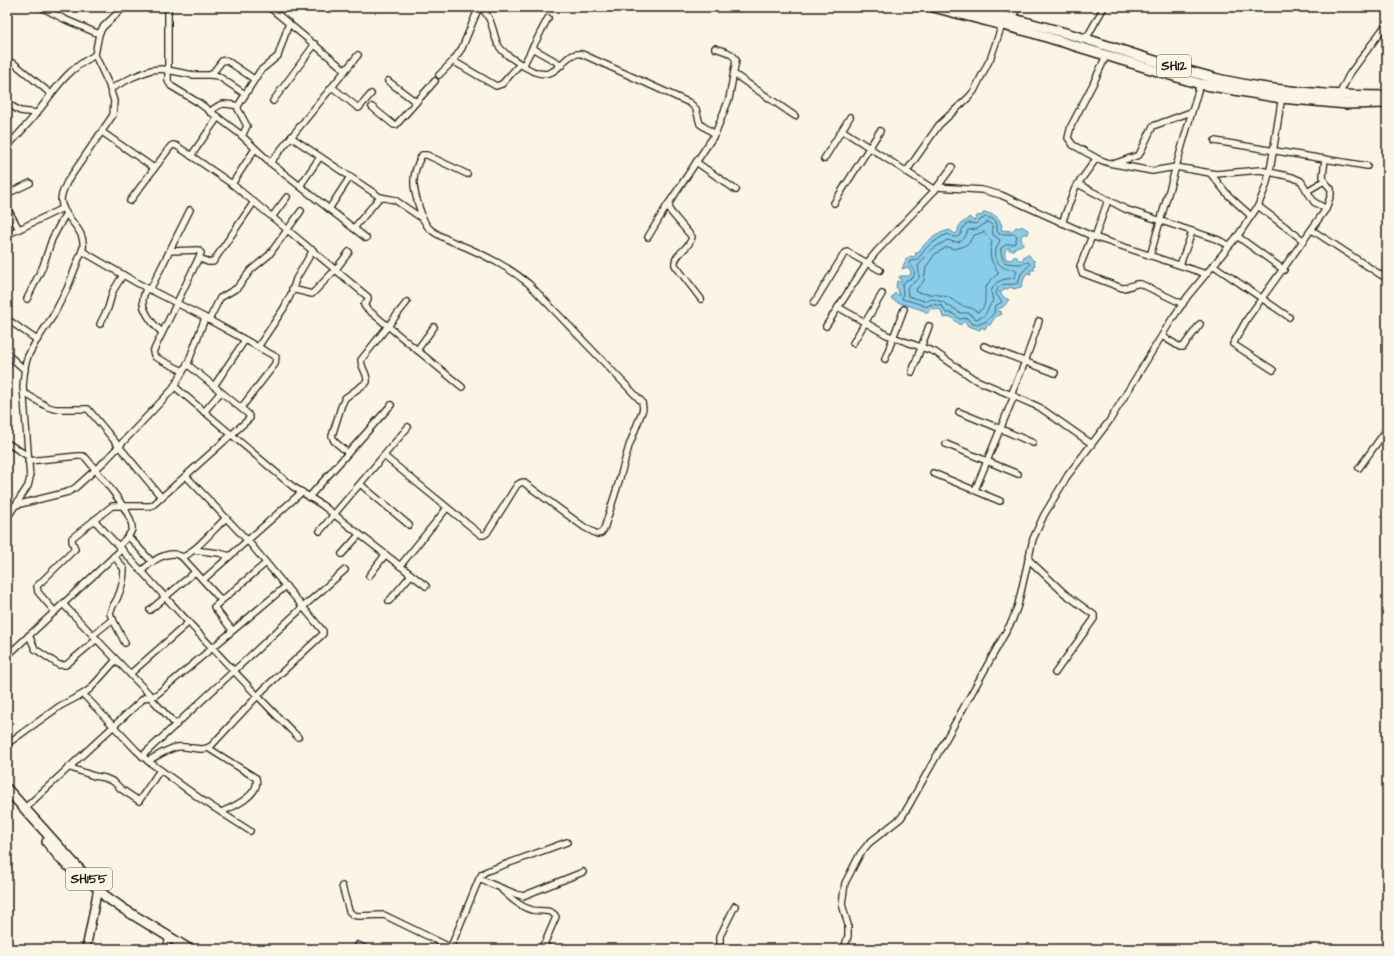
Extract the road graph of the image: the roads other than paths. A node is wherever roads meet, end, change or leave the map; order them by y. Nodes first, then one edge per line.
1 (10, 7) edge
2 (41, 7) edge
3 (124, 7) edge
4 (168, 7) edge
5 (269, 7) edge
6 (479, 7) edge
7 (933, 7) edge
8 (966, 7) edge
9 (1018, 7) edge
10 (1104, 7) edge
11 (7, 10) edge
12 (548, 18) dead end
13 (1011, 19) junction
14 (289, 23) junction
15 (1387, 23) edge
16 (1002, 25) junction
17 (99, 34) junction
18 (1086, 39) junction
19 (315, 44) junction
20 (532, 48) junction
21 (715, 48) dead end
22 (95, 55) junction
23 (358, 55) dead end
24 (1106, 56) junction
25 (453, 61) junction
26 (7, 64) edge
27 (522, 65) junction
28 (562, 65) junction
29 (168, 70) junction
30 (346, 70) junction
31 (734, 74) junction
32 (211, 75) junction
33 (439, 76) dead end
34 (254, 79) junction
35 (388, 81) dead end
36 (435, 81) dead end
37 (1200, 84) junction
38 (332, 87) junction
39 (110, 89) junction
40 (51, 94) junction
41 (245, 94) junction
42 (371, 94) dead end
43 (1282, 94) junction
44 (1339, 96) junction
45 (1387, 96) edge
46 (273, 101) dead end
47 (416, 102) junction
48 (7, 103) edge
49 (1387, 104) edge
50 (238, 106) junction
51 (372, 107) dead end
52 (210, 112) junction
53 (1191, 112) junction
54 (37, 113) junction
55 (795, 116) dead end
56 (218, 117) junction
57 (850, 117) dead end
58 (842, 130) junction
59 (880, 131) dead end
60 (102, 132) junction
61 (715, 134) junction
62 (242, 136) junction
63 (291, 138) junction
64 (1215, 141) dead end
65 (7, 147) edge
66 (869, 148) junction
67 (255, 149) junction
68 (1273, 150) junction
69 (191, 156) junction
70 (320, 157) junction
71 (824, 159) dead end
72 (1096, 159) junction
73 (1326, 159) junction
74 (696, 162) junction
75 (270, 163) junction
76 (1114, 164) junction
77 (1367, 166) dead end
78 (952, 167) dead end
79 (1176, 167) junction
80 (154, 168) junction
81 (906, 172) junction
82 (1269, 172) junction
83 (1210, 173) junction
84 (467, 174) dead end
85 (350, 177) junction
86 (1324, 181) junction
87 (30, 183) dead end
88 (232, 184) junction
89 (1078, 184) junction
90 (300, 186) junction
91 (936, 189) junction
92 (736, 190) dead end
93 (1307, 191) junction
94 (7, 194) edge
95 (380, 197) junction
96 (288, 198) dead end
97 (1108, 200) junction
98 (130, 201) dead end
99 (254, 202) junction
100 (669, 203) junction
101 (834, 203) dead end
102 (1258, 206) junction
103 (7, 208) edge
104 (329, 209) junction
105 (1326, 209) junction
106 (190, 210) dead end
107 (64, 211) junction
108 (301, 211) dead end
109 (272, 216) junction
110 (1251, 216) junction
111 (423, 219) junction
112 (1160, 221) junction
113 (1062, 223) junction
114 (354, 228) junction
115 (19, 229) junction
116 (288, 229) junction
117 (1312, 230) junction
118 (1192, 232) junction
119 (7, 235) edge
120 (1094, 236) junction
121 (1237, 236) junction
122 (648, 237) dead end
123 (366, 238) dead end
124 (1304, 241) junction
125 (1229, 245) junction
126 (313, 250) junction
127 (82, 251) junction
128 (170, 251) junction
129 (349, 252) dead end
130 (1150, 256) junction
131 (199, 258) junction
132 (867, 263) junction
133 (1213, 265) junction
134 (1180, 266) junction
135 (336, 269) junction
136 (880, 270) dead end
137 (1284, 270) junction
138 (1206, 274) junction
139 (123, 275) junction
140 (1387, 279) edge
141 (148, 289) junction
142 (292, 289) junction
143 (882, 294) dead end
144 (701, 298) dead end
145 (27, 299) dead end
146 (1263, 299) junction
147 (407, 302) dead end
148 (176, 303) junction
149 (814, 303) dead end
150 (1183, 304) junction
151 (838, 307) junction
152 (904, 309) dead end
153 (1289, 317) dead end
154 (7, 319) edge
155 (207, 319) junction
156 (1039, 321) dead end
157 (865, 323) junction
158 (100, 324) dead end
159 (1200, 324) dead end
160 (387, 326) junction
161 (826, 326) dead end
162 (929, 326) dead end
163 (434, 327) dead end
164 (162, 332) junction
165 (1162, 336) junction
166 (894, 337) junction
167 (37, 340) junction
168 (245, 340) junction
169 (853, 343) dead end
170 (984, 346) dead end
171 (258, 347) junction
172 (921, 347) junction
173 (417, 350) junction
174 (7, 354) edge
175 (885, 359) dead end
176 (1025, 362) junction
177 (187, 364) junction
178 (25, 370) junction
179 (1273, 370) dead end
180 (183, 371) junction
181 (912, 372) dead end
182 (1055, 373) dead end
183 (174, 386) junction
184 (214, 386) junction
185 (462, 387) dead end
186 (221, 392) junction
187 (24, 393) junction
188 (1013, 396) junction
189 (391, 405) dead end
190 (241, 408) junction
191 (204, 412) junction
192 (959, 412) dead end
193 (408, 428) dead end
194 (1001, 428) junction
195 (1387, 429) edge
196 (232, 434) junction
197 (7, 443) edge
198 (1033, 443) dead end
199 (946, 444) dead end
200 (1092, 444) junction
201 (119, 447) junction
202 (348, 453) junction
203 (384, 456) junction
204 (28, 458) junction
205 (988, 461) junction
206 (1360, 468) dead end
207 (95, 470) junction
208 (933, 473) dead end
209 (1018, 474) dead end
210 (186, 476) junction
211 (360, 484) junction
212 (975, 490) junction
213 (302, 492) junction
214 (309, 497) junction
215 (162, 498) junction
216 (1000, 501) dead end
217 (16, 505) junction
218 (124, 505) junction
219 (447, 508) junction
220 (334, 515) junction
221 (7, 518) edge
222 (226, 518) junction
223 (94, 520) junction
224 (409, 525) dead end
225 (320, 531) dead end
226 (359, 535) junction
227 (128, 536) junction
228 (248, 541) junction
229 (120, 548) junction
230 (193, 550) junction
231 (342, 554) dead end
232 (386, 555) junction
233 (114, 556) junction
234 (230, 556) junction
235 (182, 557) junction
236 (1028, 559) junction
237 (152, 562) junction
238 (266, 563) junction
239 (400, 566) junction
240 (345, 570) dead end
241 (141, 571) junction
242 (195, 572) junction
243 (411, 574) junction
244 (369, 576) dead end
245 (203, 580) junction
246 (286, 586) junction
247 (426, 586) dead end
248 (166, 598) junction
249 (221, 600) junction
250 (389, 601) dead end
251 (63, 604) junction
252 (303, 607) junction
253 (150, 610) dead end
254 (54, 612) junction
255 (112, 619) junction
256 (188, 623) junction
257 (232, 630) junction
258 (30, 635) junction
259 (95, 637) junction
260 (125, 643) dead end
261 (211, 648) junction
262 (8, 654) edge
263 (116, 660) junction
264 (233, 672) junction
265 (1055, 673) dead end
266 (130, 674) junction
267 (83, 694) junction
268 (150, 696) junction
269 (257, 697) junction
270 (176, 725) junction
271 (114, 726) junction
272 (298, 737) dead end
273 (7, 744) edge
274 (208, 748) junction
275 (142, 756) junction
276 (148, 761) junction
277 (68, 767) junction
278 (160, 770) junction
279 (7, 789) edge
280 (7, 796) edge
281 (24, 809) junction
282 (221, 812) junction
283 (250, 831) dead end
284 (567, 842) dead end
285 (583, 872) dead end
286 (479, 879) junction
287 (342, 886) dead end
288 (497, 887) junction
289 (97, 890) junction
290 (735, 906) dead end
291 (167, 945) edge
292 (358, 945) dead end
293 (542, 947) edge
294 (451, 948) edge
295 (86, 949) edge
296 (181, 949) edge
297 (189, 949) edge
298 (366, 949) edge
299 (551, 949) edge
300 (720, 949) edge
301 (844, 949) edge

1 - 11 street
2 - 17 street
3 - 17 street
4 - 29 street
5 - 14 street
6 - 25 street
6 - 27 street
7 - 16 main road
8 - 13 main road, SH12
9 - 13 street
10 - 18 street
12 - 20 street
13 - 18 main road, SH12
14 - 19 street
14 - 34 street
15 - 44 street
16 - 24 main road
16 - 81 street
17 - 22 street
18 - 43 main road, SH12
19 - 30 street
19 - 46 street
20 - 27 street
20 - 28 street
21 - 31 street
22 - 39 street
22 - 40 street
23 - 30 street
24 - 37 main road
24 - 72 street
25 - 27 street
25 - 33 street
26 - 40 street
27 - 28 street
28 - 61 street
29 - 32 street
29 - 39 street
29 - 52 street
30 - 38 street
31 - 55 street
31 - 61 street
32 - 34 street
32 - 41 street
34 - 41 street
35 - 47 street
36 - 47 street
37 - 43 main road
37 - 53 street
38 - 42 street
38 - 63 street
39 - 60 street
40 - 54 street
41 - 50 street
43 - 44 main road, SH12
43 - 49 main road
43 - 68 street
44 - 45 main road, SH12
47 - 51 street
48 - 54 street
50 - 52 street
50 - 62 street
52 - 56 street
53 - 76 street
53 - 79 street
54 - 65 street
56 - 62 street
56 - 69 street
57 - 58 street
58 - 66 street
58 - 71 street
59 - 66 street
60 - 80 street
60 - 107 street
61 - 74 street
62 - 67 street
63 - 70 street
63 - 75 street
64 - 68 street
66 - 81 street
66 - 101 street
67 - 75 street
67 - 88 street
68 - 73 street
68 - 82 street
69 - 80 street
69 - 88 street
70 - 85 street
70 - 90 street
72 - 76 street
72 - 89 street
73 - 77 street
73 - 86 street
74 - 92 street
74 - 100 street
75 - 90 street
76 - 79 street
78 - 91 street
79 - 83 street
79 - 112 street
80 - 98 street
81 - 91 street
82 - 83 street
82 - 93 street
82 - 102 street
83 - 110 street
84 - 111 street
85 - 95 street
85 - 104 street
86 - 93 street
86 - 105 street
87 - 94 street
88 - 99 street
89 - 97 street
89 - 113 street
90 - 104 street
91 - 113 street
91 - 132 street
93 - 105 street
95 - 111 street
95 - 114 street
96 - 109 street
97 - 112 street
97 - 120 street
99 - 109 street
99 - 131 street
100 - 122 street
100 - 144 street
102 - 110 street
102 - 124 street
103 - 115 street
104 - 114 street
105 - 117 street
106 - 128 street
107 - 115 street
107 - 127 street
107 - 145 street
108 - 116 street
109 - 116 street
110 - 121 street
111 - 219 street
112 - 118 street
112 - 130 street
113 - 120 street
114 - 123 street
115 - 119 street
116 - 126 street
116 - 155 street
117 - 124 street
117 - 140 street
118 - 125 street
118 - 134 street
120 - 130 street
120 - 150 street
121 - 125 street
121 - 137 street
124 - 137 street
125 - 133 street
126 - 135 street
126 - 142 street
127 - 139 street
127 - 167 street
128 - 131 street
128 - 141 street
129 - 135 street
130 - 134 street
131 - 148 street
132 - 136 street
132 - 149 street
132 - 151 street
133 - 138 street
133 - 146 street
134 - 138 street
135 - 142 street
135 - 160 street
137 - 146 street
138 - 150 street
139 - 141 street
139 - 158 street
141 - 148 street
141 - 164 street
142 - 171 street
143 - 157 street
146 - 153 street
146 - 179 street
147 - 160 street
148 - 155 street
148 - 164 street
150 - 165 street
151 - 157 street
151 - 161 street
152 - 166 street
154 - 167 street
155 - 168 street
155 - 177 street
156 - 176 street
157 - 166 street
157 - 169 street
159 - 165 street
160 - 173 street
160 - 202 street
162 - 172 street
163 - 173 street
164 - 180 street
165 - 200 street
166 - 172 street
166 - 175 street
167 - 178 street
168 - 171 street
168 - 184 street
170 - 176 street
171 - 190 street
172 - 181 street
172 - 188 street
173 - 185 street
174 - 178 street
176 - 182 street
176 - 188 street
177 - 180 street
177 - 184 street
178 - 187 street
180 - 183 street
183 - 191 street
183 - 201 street
184 - 186 street
186 - 190 street
186 - 191 street
187 - 201 street
187 - 204 street
188 - 194 street
188 - 200 street
189 - 202 street
190 - 196 street
191 - 196 street
192 - 194 street
193 - 203 street
194 - 198 street
194 - 205 street
195 - 206 street
196 - 210 street
196 - 213 street
197 - 204 street
199 - 205 street
200 - 236 street
201 - 207 street
201 - 215 street
202 - 214 street
203 - 211 street
203 - 219 street
204 - 207 street
204 - 217 street
205 - 209 street
205 - 212 street
207 - 217 street
207 - 218 street
208 - 212 street
210 - 215 street
210 - 222 street
211 - 220 street
211 - 224 street
212 - 216 street
213 - 214 street
213 - 228 street
214 - 220 street
215 - 218 street
217 - 221 street
218 - 223 street
218 - 227 street
219 - 239 street
220 - 225 street
220 - 226 street
222 - 228 street
222 - 230 street
223 - 229 street
223 - 254 street
226 - 231 street
226 - 232 street
227 - 229 street
227 - 237 street
228 - 234 street
228 - 238 street
229 - 233 street
229 - 241 street
230 - 234 street
230 - 235 street
232 - 239 street
232 - 244 street
233 - 251 street
233 - 255 street
234 - 245 street
235 - 237 street
235 - 242 street
236 - 265 street
236 - 301 street
237 - 241 street
238 - 246 street
238 - 249 street
239 - 243 street
240 - 252 street
241 - 248 street
242 - 245 street
242 - 248 street
243 - 247 street
243 - 250 street
245 - 249 street
246 - 252 street
246 - 257 street
248 - 253 street
248 - 256 street
249 - 257 street
251 - 254 street
251 - 259 street
252 - 264 street
252 - 269 street
254 - 258 street
255 - 259 street
255 - 260 street
256 - 261 street
256 - 266 street
257 - 261 street
258 - 259 street
258 - 262 street
259 - 263 street
261 - 264 street
261 - 268 street
263 - 266 street
263 - 267 street
264 - 269 street
264 - 270 street
266 - 268 street
267 - 271 street
267 - 273 street
268 - 270 street
268 - 271 street
269 - 272 street
269 - 274 street
270 - 275 street
271 - 275 street
271 - 277 street
274 - 276 street
274 - 282 street
275 - 276 street
276 - 278 street
277 - 278 street
277 - 281 street
278 - 282 street
279 - 281 main road, SH155
280 - 289 main road, SH155
281 - 289 main road, SH155
282 - 283 street
284 - 286 street
285 - 288 street
286 - 288 street
286 - 294 street
287 - 294 street
288 - 293 street
289 - 291 main road, SH155
289 - 295 street
289 - 297 main road, SH155
290 - 300 street
291 - 296 main road, SH155
292 - 298 street
293 - 299 street

